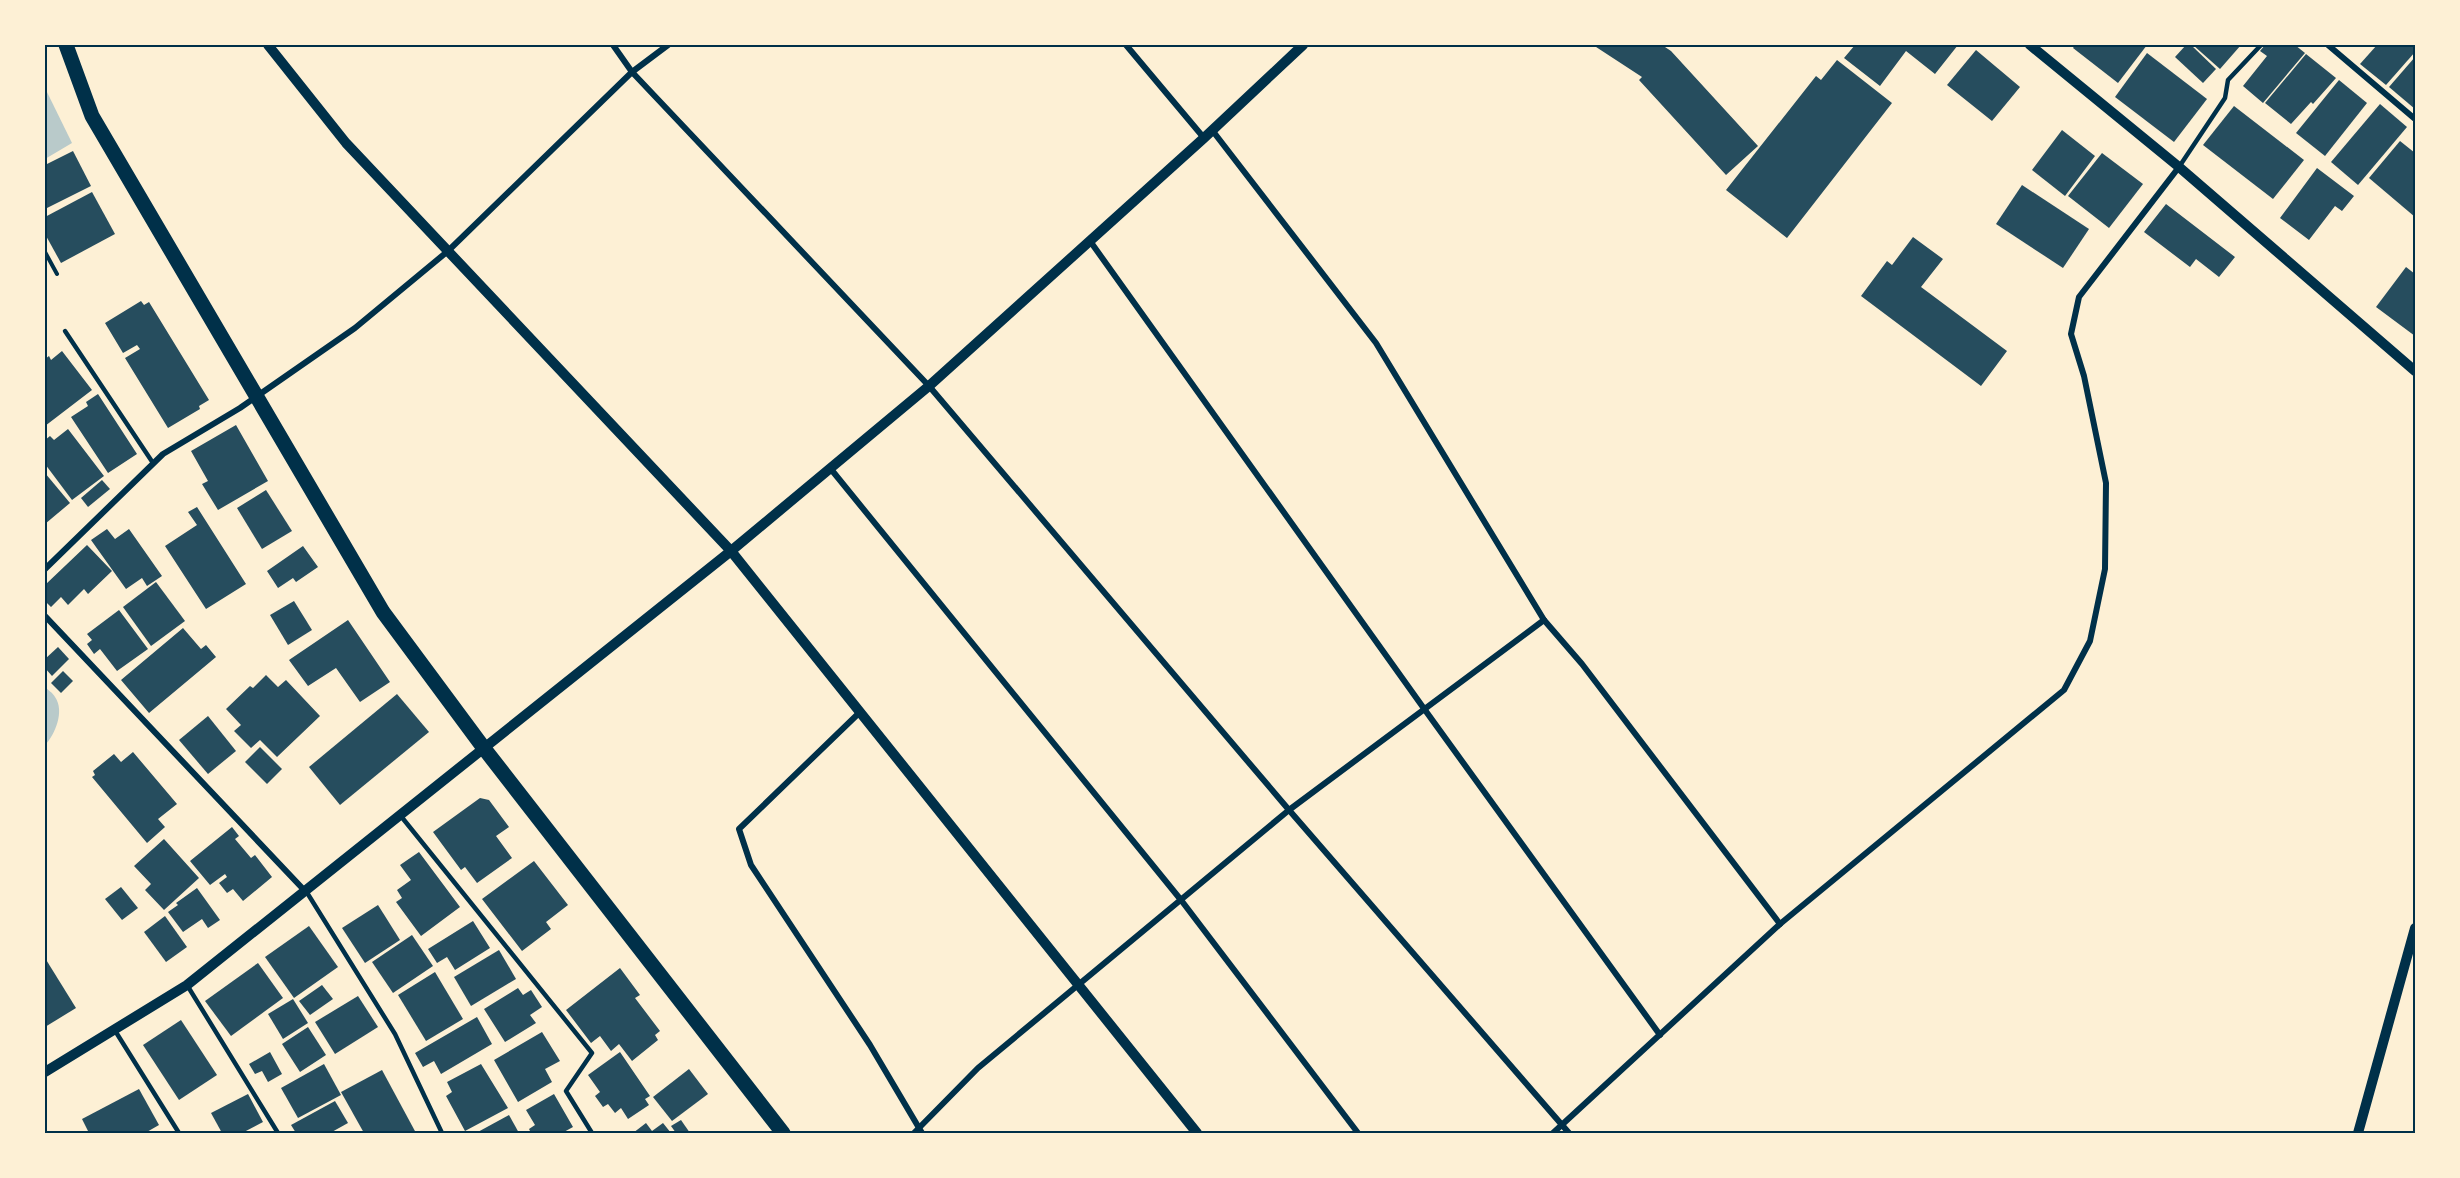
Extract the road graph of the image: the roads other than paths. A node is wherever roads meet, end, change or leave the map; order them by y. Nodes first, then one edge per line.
1 (66, 45) edge
2 (268, 45) edge
3 (613, 45) edge
4 (668, 45) edge
5 (1126, 45) edge
6 (1303, 45) edge
7 (2030, 45) edge
8 (2261, 45) edge
9 (2328, 45) edge
10 (2041, 49) edge
11 (632, 72) junction
12 (2415, 119) edge
13 (1208, 134) junction
14 (2179, 167) junction
15 (1090, 241) junction
16 (448, 251) junction
17 (66, 331) dead end
18 (2415, 371) edge
19 (929, 386) junction
20 (256, 396) junction
21 (153, 463) junction
22 (830, 468) junction
23 (731, 551) junction
24 (45, 569) edge
25 (45, 616) edge
26 (1544, 620) junction
27 (1425, 710) junction
28 (860, 713) junction
29 (483, 747) junction
30 (1289, 810) junction
31 (400, 815) junction
32 (306, 891) junction
33 (1181, 900) junction
34 (1780, 924) junction
35 (2415, 928) edge
36 (187, 985) junction
37 (1079, 985) junction
38 (114, 1029) junction
39 (1660, 1035) junction
40 (45, 1072) edge
41 (1563, 1125) junction
42 (918, 1132) edge
43 (179, 1133) edge
44 (278, 1133) edge
45 (442, 1133) edge
46 (592, 1133) edge
47 (783, 1133) edge
48 (1197, 1133) edge
49 (1358, 1133) edge
50 (1553, 1133) edge
51 (1569, 1133) edge
52 (2358, 1133) edge

1 - 20 main road
2 - 16 street
3 - 11 street
4 - 11 street
5 - 13 street
6 - 13 street
7 - 10 street
8 - 14 lane
9 - 12 street
10 - 14 street
11 - 16 street
11 - 19 street
13 - 15 street
13 - 26 street
14 - 18 street
14 - 34 street
15 - 19 street
15 - 27 street
16 - 20 street
16 - 23 street
17 - 21 lane
19 - 22 street
19 - 30 street
20 - 21 street
20 - 29 main road
21 - 24 street
22 - 23 street
22 - 33 street
23 - 28 street
23 - 29 street
25 - 32 street
26 - 27 street
26 - 34 street
27 - 30 street
27 - 39 street
28 - 37 street
28 - 42 street
29 - 31 street
29 - 47 main road
30 - 33 street
30 - 41 street
31 - 32 street
31 - 46 lane
32 - 36 street
32 - 45 lane
33 - 37 street
33 - 49 street
34 - 39 street
35 - 52 street
36 - 38 street
36 - 44 lane
37 - 42 street
37 - 48 street
38 - 40 street
38 - 43 lane
39 - 41 street
41 - 50 street
41 - 51 street

